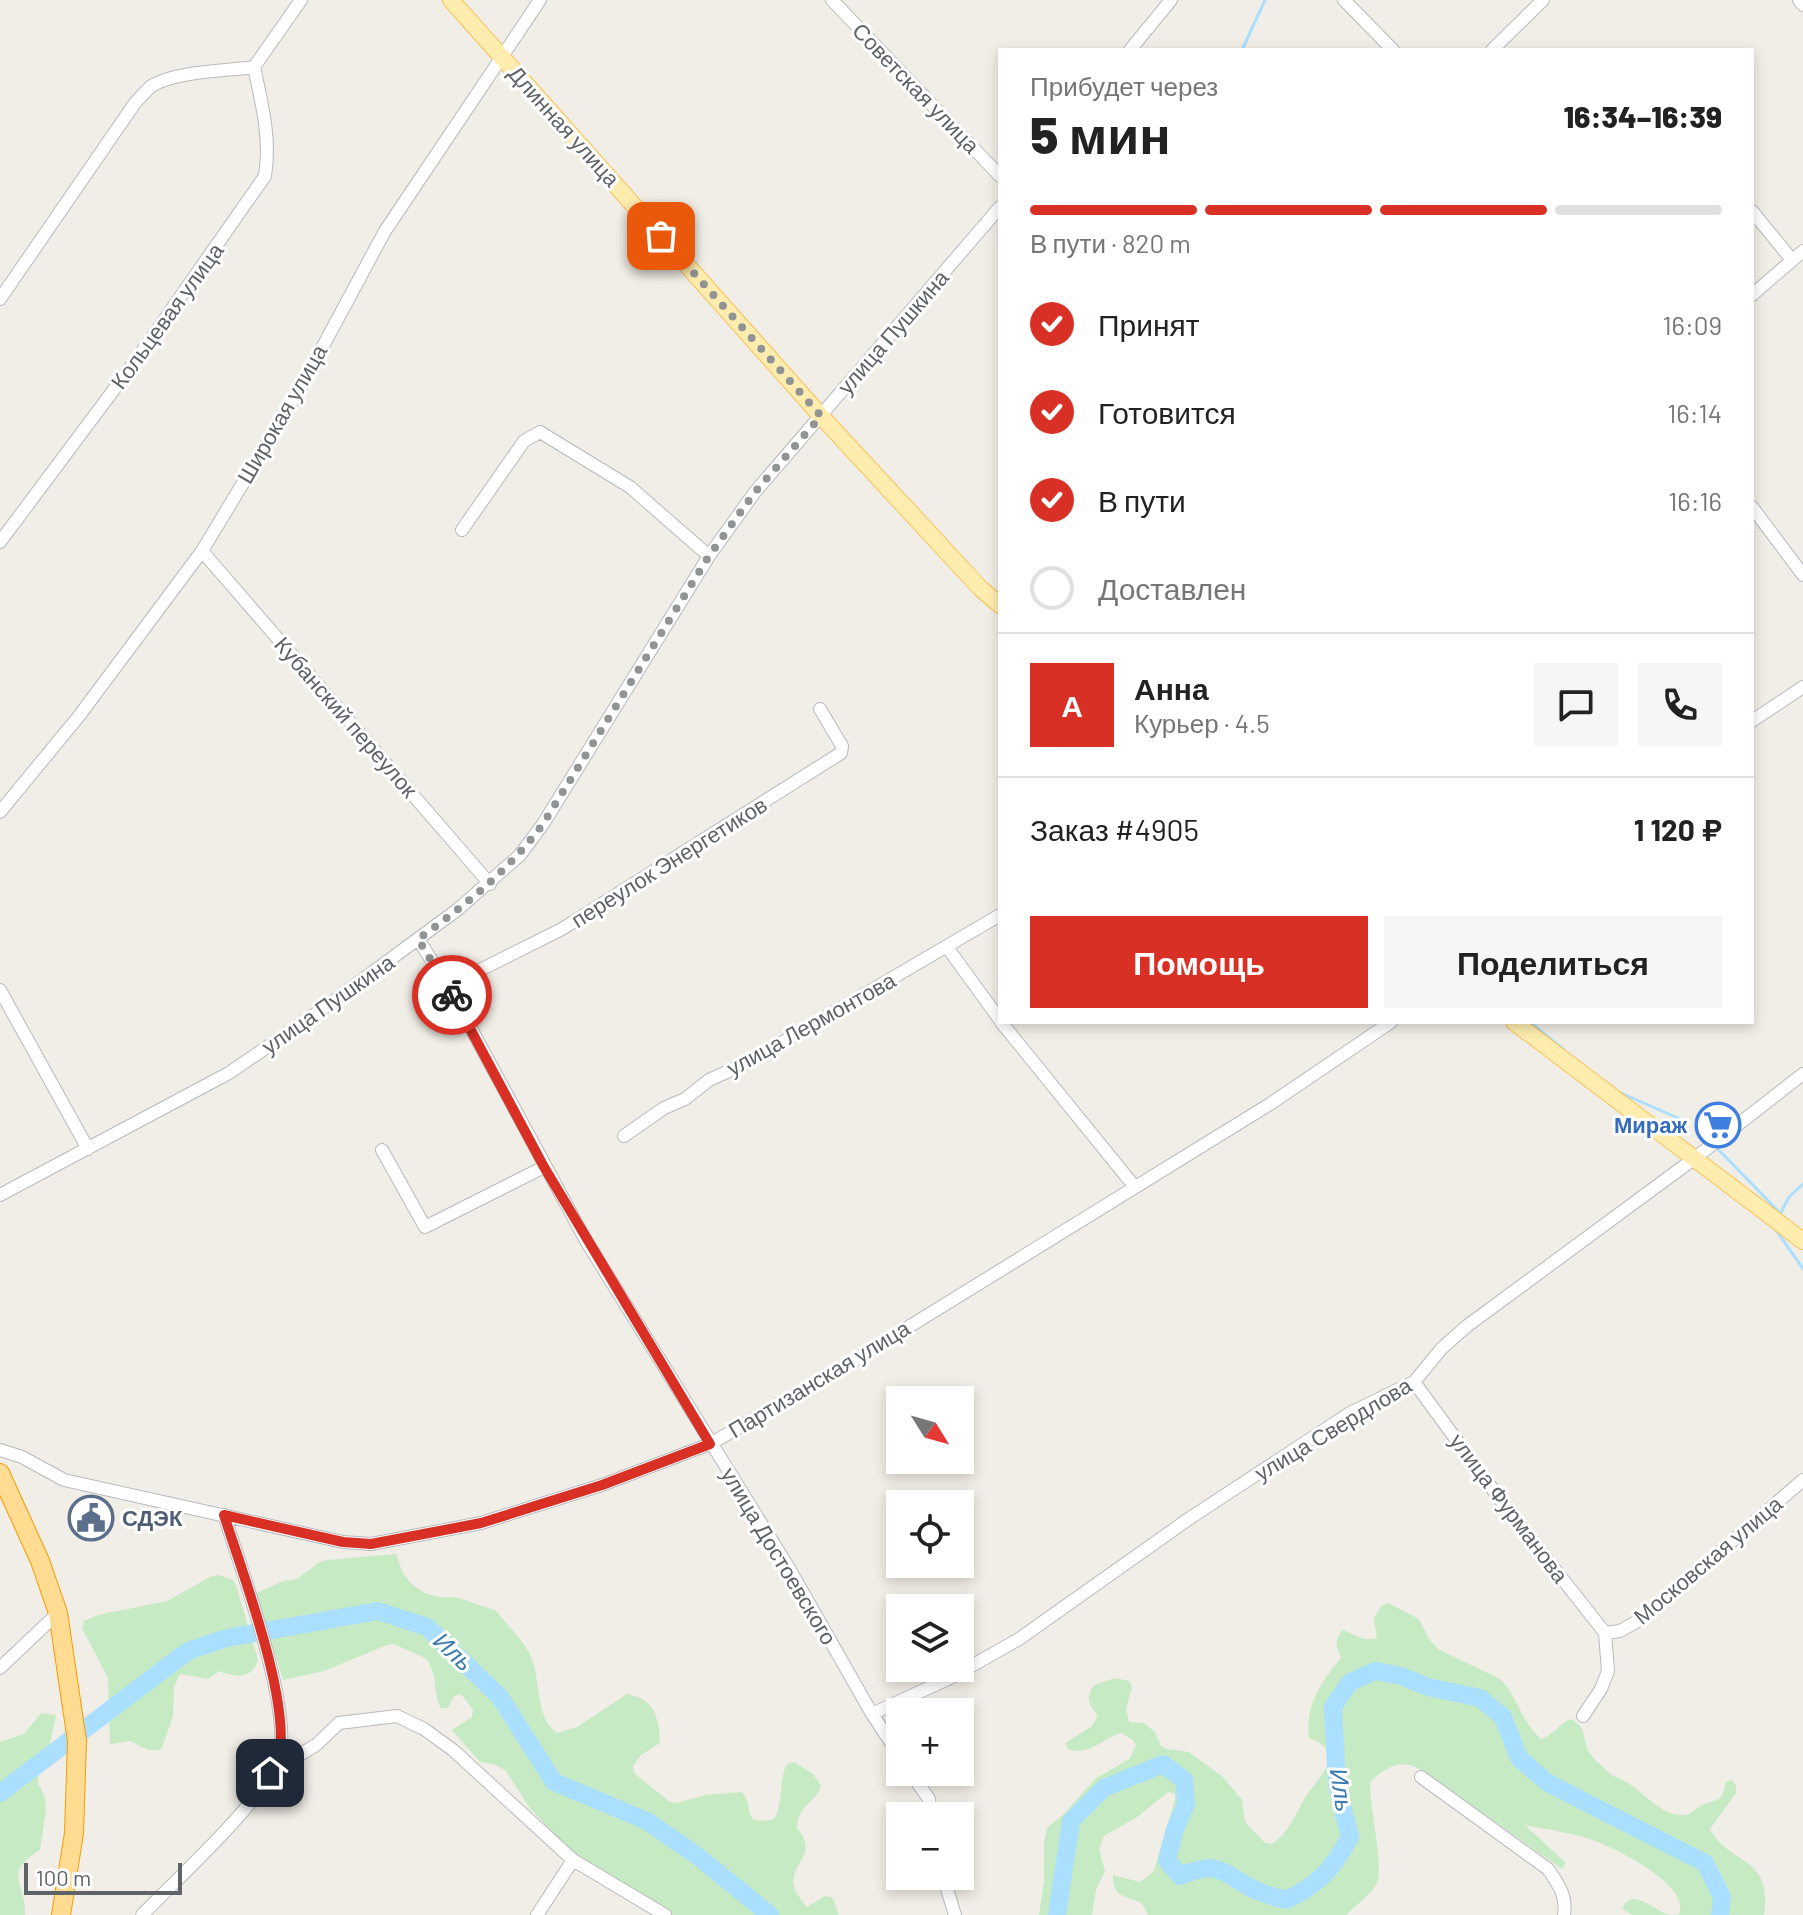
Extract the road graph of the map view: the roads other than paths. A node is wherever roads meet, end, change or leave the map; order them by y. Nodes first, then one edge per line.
1 (301, 0) edge
2 (451, 0) edge
3 (540, 0) edge
4 (832, 0) edge
5 (1171, 0) edge
6 (1344, 0) edge
7 (1543, 0) edge
8 (1799, 0) edge
9 (1803, 5) edge
10 (1132, 48) edge
11 (1391, 48) edge
12 (1494, 48) edge
13 (502, 56) junction
14 (254, 67) junction
15 (998, 174) edge
16 (998, 209) edge
17 (1754, 213) edge
18 (1803, 251) edge
19 (1792, 260) junction
20 (1754, 293) edge
21 (0, 299) edge
22 (821, 416) junction
23 (1754, 510) edge
24 (462, 530) dead end
25 (0, 542) edge
26 (202, 551) junction
27 (709, 556) junction
28 (1803, 575) edge
29 (998, 603) edge
30 (1803, 687) edge
31 (820, 709) dead end
32 (1754, 720) edge
33 (0, 812) edge
34 (490, 884) junction
35 (998, 916) edge
36 (418, 939) junction
37 (947, 947) junction
38 (448, 986) junction
39 (0, 990) edge
40 (998, 1017) edge
41 (1003, 1024) edge
42 (1388, 1024) edge
43 (1517, 1024) edge
44 (1803, 1074) edge
45 (624, 1136) dead end
46 (88, 1149) junction
47 (382, 1150) dead end
48 (1695, 1158) junction
49 (544, 1167) junction
50 (1134, 1186) junction
51 (0, 1195) edge
52 (1803, 1241) edge
53 (1414, 1382) junction
54 (710, 1444) junction
55 (0, 1450) edge
56 (0, 1473) edge
57 (1803, 1480) edge
58 (224, 1515) junction
59 (58, 1613) junction
60 (1605, 1633) junction
61 (0, 1668) edge
62 (872, 1714) junction
63 (1583, 1716) dead end
64 (886, 1735) edge
65 (279, 1759) junction
66 (1421, 1777) dead end
67 (573, 1860) junction
68 (947, 1890) edge
69 (61, 1915) edge
70 (142, 1915) edge
71 (537, 1915) edge
72 (665, 1915) edge
73 (955, 1915) edge
74 (1564, 1915) edge

1 - 14 street
2 - 13 main road, Длинная улица
3 - 13 street, Широкая улица
4 - 15 street, Советская улица
5 - 10 street
6 - 11 street
7 - 12 street
8 - 9 street
13 - 22 main road, Длинная улица
13 - 26 street, Широкая улица
14 - 21 street
14 - 25 street, Кольцевая улица
16 - 22 street, улица Пушкина
17 - 19 street
18 - 19 street
19 - 20 street
22 - 27 street, улица Пушкина
22 - 29 main road, Длинная улица
23 - 28 street
24 - 27 street
26 - 33 street, Широкая улица
26 - 34 street, Кубанский переулок
27 - 34 street, улица Пушкина
30 - 32 street
31 - 38 street, переулок Энергетиков
34 - 36 street, улица Пушкина
35 - 37 street, улица Лермонтова
36 - 38 street, улица Достоевского
36 - 46 street, улица Пушкина
37 - 40 street
37 - 45 street, улица Лермонтова
38 - 49 street, улица Достоевского
39 - 46 street
41 - 50 street
42 - 50 street, Партизанская улица
43 - 48 main road
44 - 48 street, улица Свердлова
46 - 51 street, улица Пушкина
47 - 49 street
48 - 52 main road
48 - 53 street, улица Свердлова
49 - 54 street, улица Достоевского
50 - 54 street, Партизанская улица
53 - 60 street, улица Фурманова
53 - 62 street, улица Свердлова
54 - 58 street, Партизанская улица
54 - 62 street, улица Достоевского
55 - 58 street, Партизанская улица
56 - 59 highway
57 - 60 street, Московская улица
58 - 65 street
59 - 61 street
59 - 69 highway
60 - 63 street, Московская улица
62 - 64 street, улица Достоевского
65 - 67 street
65 - 70 street
66 - 74 street
67 - 71 street
67 - 72 street
68 - 73 street

